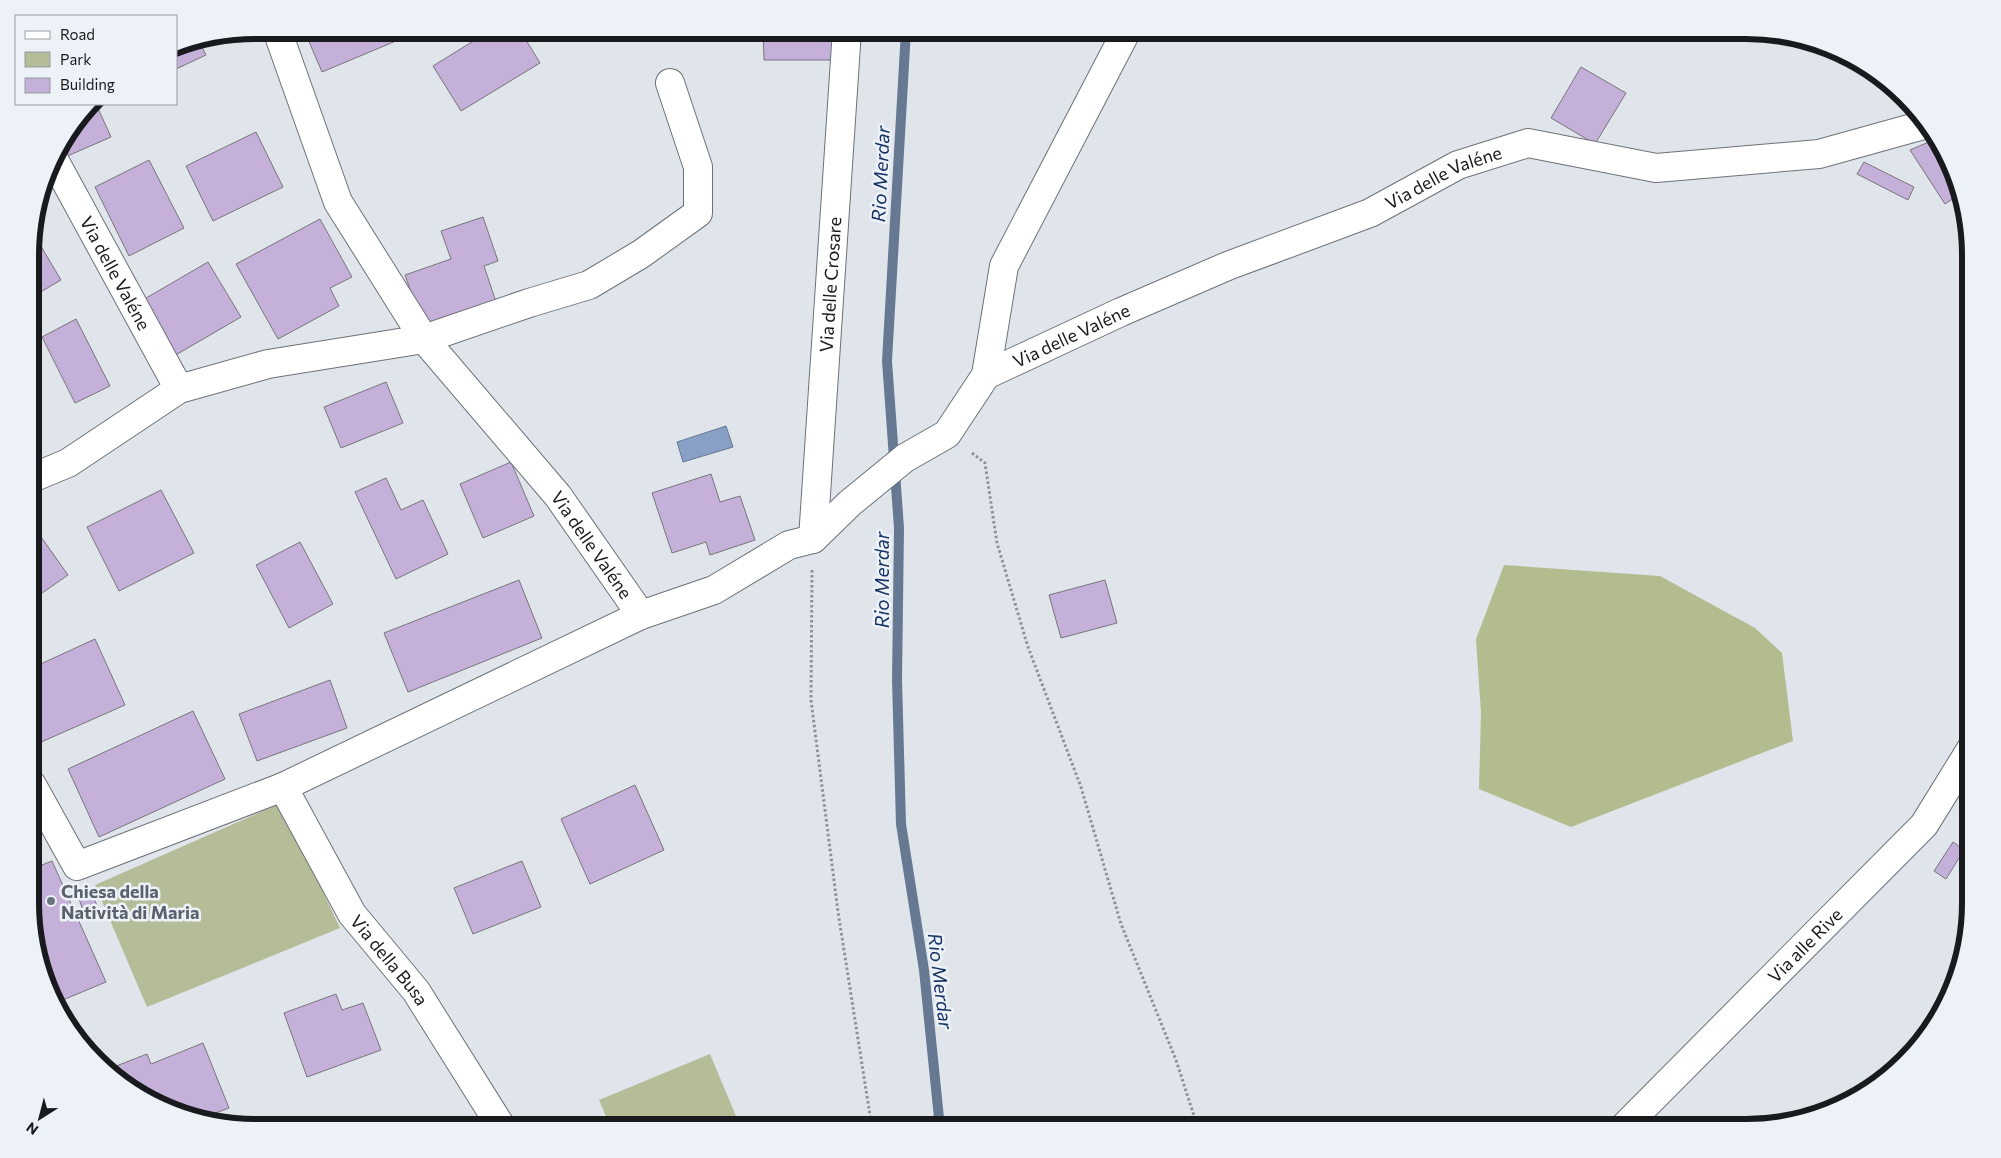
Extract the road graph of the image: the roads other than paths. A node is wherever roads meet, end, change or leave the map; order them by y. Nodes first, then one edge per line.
1 (280, 39) edge
2 (846, 39) edge
3 (1122, 39) edge
4 (670, 83) dead end
5 (1920, 126) edge
6 (58, 166) edge
7 (424, 339) junction
8 (986, 375) junction
9 (178, 389) junction
10 (39, 475) edge
11 (813, 539) junction
12 (641, 615) junction
13 (1962, 762) edge
14 (283, 787) junction
15 (39, 798) edge
16 (496, 1119) edge
17 (1632, 1119) edge

1 - 7 street, Via delle Valéne
2 - 11 street, Via delle Crosare
3 - 8 street, Via delle Valéne
4 - 7 street
5 - 8 street, Via delle Valéne
6 - 9 street, Via delle Valéne
7 - 9 street
7 - 12 street, Via delle Valéne
8 - 11 street, Via delle Valéne
9 - 10 street
11 - 12 street, Via delle Valéne
12 - 14 street
13 - 17 street, Via alle Rive
14 - 15 street
14 - 16 street, Via della Busa

